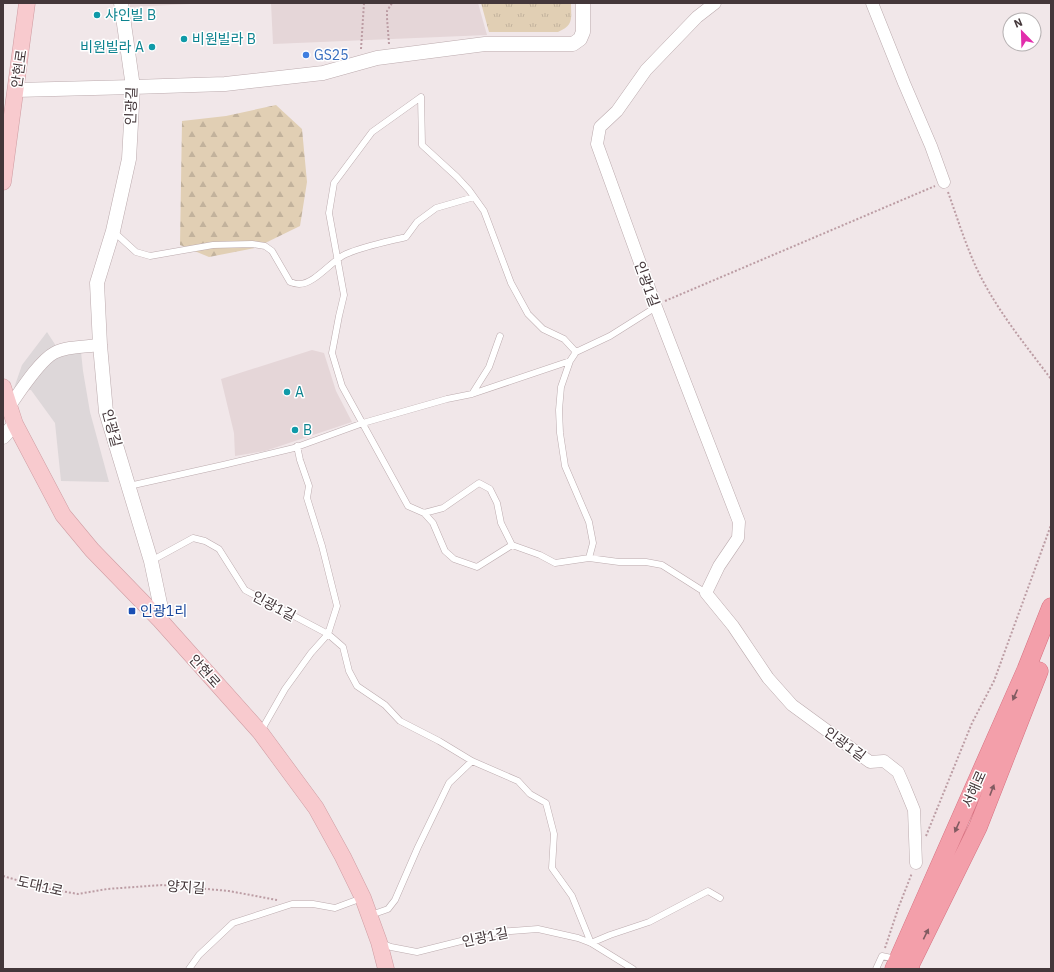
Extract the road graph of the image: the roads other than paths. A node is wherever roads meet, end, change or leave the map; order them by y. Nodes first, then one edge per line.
1 (27, 3) edge
2 (121, 3) edge
3 (583, 3) edge
4 (715, 3) edge
5 (872, 3) edge
6 (133, 88) junction
7 (16, 90) junction
8 (3, 182) edge
9 (944, 182) road end
10 (474, 197) junction
11 (113, 231) junction
12 (338, 259) junction
13 (656, 307) junction
14 (500, 336) dead end
15 (100, 345) junction
16 (576, 352) junction
17 (570, 361) junction
18 (3, 387) edge
19 (472, 394) junction
20 (9, 407) junction
21 (15, 424) junction
22 (363, 424) junction
23 (3, 437) edge
24 (297, 446) junction
25 (129, 486) junction
26 (424, 513) junction
27 (512, 545) junction
28 (589, 558) junction
29 (152, 562) junction
30 (706, 593) junction
31 (1051, 607) edge
32 (160, 620) junction
33 (328, 634) junction
34 (1051, 640) edge
35 (260, 732) junction
36 (472, 760) junction
37 (916, 863) road end
38 (363, 898) junction
39 (720, 898) dead end
40 (370, 916) junction
41 (379, 942) junction
42 (591, 943) junction
43 (896, 963) edge
44 (189, 969) edge
45 (386, 969) edge
46 (633, 969) edge
47 (876, 969) edge

1 - 7 main road, 안현로
2 - 6 street, 인광길
3 - 6 street
4 - 13 street, 인광1길
5 - 9 street
6 - 7 street
6 - 11 street, 인광길
7 - 8 main road, 안현로
10 - 12 lane
10 - 12 lane
10 - 16 lane
11 - 12 lane
11 - 15 street, 인광길
12 - 22 lane
13 - 16 lane
13 - 30 street, 인광1길
14 - 19 lane
15 - 20 street
15 - 25 street, 인광길
16 - 17 lane
17 - 19 lane
17 - 28 lane
18 - 20 main road, 안현로
19 - 22 lane
20 - 21 main road, 안현로
21 - 23 street
21 - 32 main road, 안현로
22 - 24 lane
22 - 26 lane
24 - 25 lane
24 - 33 lane
25 - 29 street, 인광길
26 - 27 lane
26 - 27 lane
27 - 28 lane, 인광1길
28 - 30 lane, 인광1길
29 - 32 street, 인광길
29 - 33 lane, 인광1길
30 - 37 street, 인광1길
31 -> 43 main road, 서해로
32 - 35 main road, 안현로
33 - 35 lane
33 - 36 lane, 인광1길
43 -> 34 main road, 서해로
35 - 38 main road, 안현로
36 - 40 lane
36 - 42 lane, 인광1길
38 - 40 main road, 안현로
38 - 44 lane
39 - 42 lane
40 - 41 main road, 안현로
41 - 42 lane, 인광1길
41 - 45 main road, 안현로
42 - 46 lane, 인광1길
43 - 47 lane

